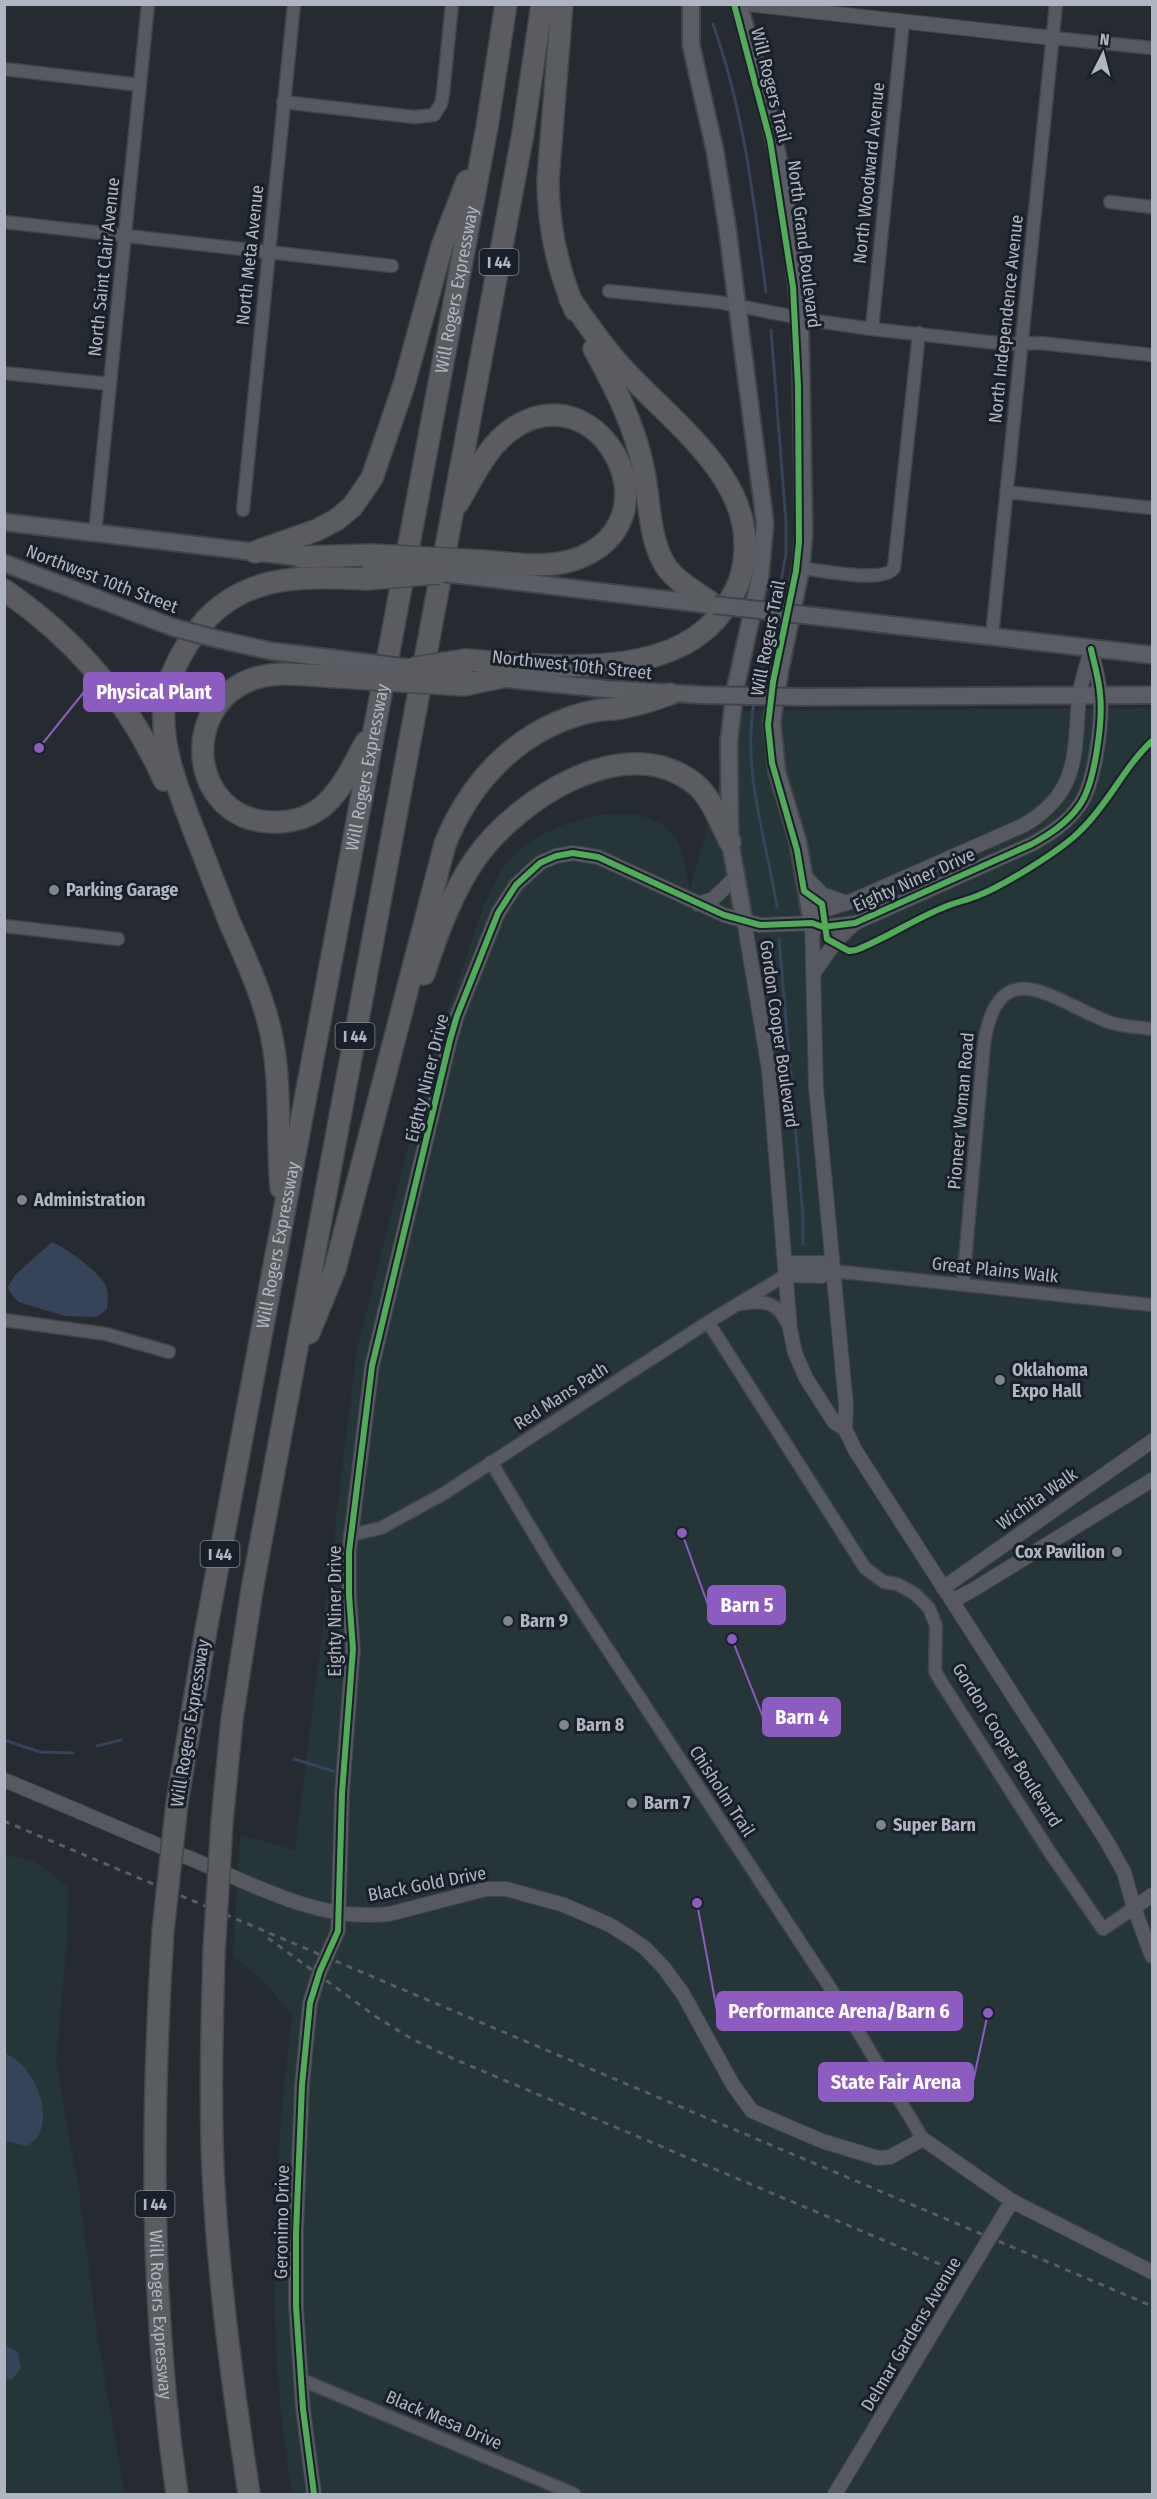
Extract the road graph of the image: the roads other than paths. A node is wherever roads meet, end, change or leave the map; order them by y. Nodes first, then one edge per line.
1 (148, 4) edge
2 (294, 4) edge
3 (452, 4) edge
4 (506, 4) edge
5 (542, 4) edge
6 (562, 4) edge
7 (690, 4) edge
8 (739, 4) edge
9 (747, 4) edge
10 (1056, 4) edge
11 (903, 21) junction
12 (1053, 38) junction
13 (1152, 48) edge
14 (4, 69) edge
15 (140, 85) junction
16 (283, 102) junction
17 (487, 127) junction
18 (1110, 202) dead end
19 (1152, 207) edge
20 (4, 222) edge
21 (124, 236) junction
22 (268, 253) junction
23 (392, 266) dead end
24 (609, 291) dead end
25 (570, 298) junction
26 (738, 306) junction
27 (800, 318) junction
28 (872, 328) junction
29 (918, 333) junction
30 (1022, 344) junction
31 (1152, 356) edge
32 (4, 373) edge
33 (110, 384) junction
34 (1007, 492) junction
35 (1152, 508) edge
36 (243, 510) dead end
37 (452, 514) junction
38 (4, 522) edge
39 (94, 533) junction
40 (255, 552) junction
41 (301, 557) joint
42 (4, 563) edge
43 (370, 566) junction
44 (801, 568) junction
45 (480, 569) junction
46 (439, 573) joint
47 (4, 590) edge
48 (702, 601) junction
49 (992, 636) junction
50 (1091, 648) junction
51 (1152, 655) edge
52 (339, 668) junction
53 (413, 668) joint
54 (780, 670) joint
55 (464, 673) junction
56 (498, 678) joint
57 (670, 694) junction
58 (1079, 695) junction
59 (1101, 695) junction
60 (1152, 695) edge
61 (374, 729) junction
62 (730, 842) junction
63 (806, 876) junction
64 (736, 877) junction
65 (220, 897) junction
66 (847, 903) junction
67 (698, 904) junction
68 (744, 921) junction
69 (812, 923) junction
70 (855, 923) junction
71 (4, 926) edge
72 (118, 939) dead end
73 (813, 974) junction
74 (1152, 1029) edge
75 (394, 1040) junction
76 (284, 1214) junction
77 (833, 1271) junction
78 (786, 1275) junction
79 (963, 1285) junction
80 (734, 1305) junction
81 (1152, 1305) edge
82 (4, 1320) edge
83 (708, 1322) junction
84 (790, 1329) junction
85 (169, 1353) dead end
86 (291, 1381) junction
87 (845, 1429) junction
88 (1152, 1442) edge
89 (491, 1462) junction
90 (1152, 1480) edge
91 (350, 1535) junction
92 (944, 1588) junction
93 (952, 1601) junction
94 (4, 1780) edge
95 (1152, 1895) edge
96 (1134, 1908) junction
97 (339, 1914) junction
98 (327, 1954) joint
99 (1152, 1956) edge
100 (922, 2139) junction
101 (1007, 2201) junction
102 (1152, 2272) edge
103 (300, 2379) junction
104 (177, 2494) edge
105 (249, 2494) edge
106 (314, 2494) edge
107 (574, 2494) edge
108 (835, 2494) edge

1 - 15 street, North Saint Clair Avenue
2 - 16 street, North Meta Avenue
3 - 16 street
4 - 17 highway, Will Rogers Expressway / I 44
5 - 37 highway, Will Rogers Expressway / I 44
6 - 25 highway
7 - 26 main road
8 - 27 main road, North Grand Boulevard
9 - 11 street
10 - 12 street, North Independence Avenue
11 - 12 street
11 - 28 street, North Woodward Avenue
12 - 13 street
12 - 30 street, North Independence Avenue
14 - 15 street
15 - 21 street, North Saint Clair Avenue
16 - 22 street, North Meta Avenue
17 - 40 highway
17 - 61 highway, Will Rogers Expressway / I 44
18 - 19 street
20 - 21 street
21 - 22 street
21 - 33 street, North Saint Clair Avenue
22 - 23 street
22 - 36 street, North Meta Avenue
24 - 26 street
25 - 48 highway
25 - 55 highway
26 - 27 street
26 - 62 main road, Gordon Cooper Boulevard
27 - 28 street
27 - 44 main road, North Grand Boulevard
28 - 29 street
29 - 30 street
29 - 44 street
30 - 31 street
30 - 34 street, North Independence Avenue
32 - 33 street
33 - 39 street, North Saint Clair Avenue
34 - 35 street
34 - 49 street, North Independence Avenue
37 - 45 highway
37 - 86 highway, Will Rogers Expressway / I 44
38 - 39 main road, Northwest 10th Street
39 - 40 main road, Northwest 10th Street
40 - 41 main road, Northwest 10th Street
41 - 43 highway
42 - 52 main road, Northwest 10th Street, bridge
43 - 45 highway, bridge
43 - 46 highway, bridge
43 - 65 highway
44 - 54 main road, North Grand Boulevard
45 - 46 main road, bridge
45 - 48 main road
47 - 65 highway
48 - 49 main road, bridge
49 - 50 main road
50 - 51 main road
50 - 58 street, Eighty Niner Drive
50 - 59 street, Eighty Niner Drive
52 - 53 main road, Northwest 10th Street, bridge
52 - 55 highway, bridge
52 - 61 highway
53 - 55 highway, bridge
54 - 63 main road, Gordon Cooper Boulevard
55 - 56 highway
56 - 57 main road, Northwest 10th Street
57 - 58 main road, Northwest 10th Street, bridge
57 - 75 highway
58 - 59 main road, Northwest 10th Street
58 - 66 street, Eighty Niner Drive
59 - 60 main road, Northwest 10th Street
59 - 70 street, Eighty Niner Drive
61 - 76 highway, Will Rogers Expressway / I 44
62 - 64 main road, Gordon Cooper Boulevard
62 - 75 highway
63 - 66 street
63 - 69 main road, Gordon Cooper Boulevard
64 - 67 street
64 - 68 main road, Gordon Cooper Boulevard
65 - 76 highway
66 - 69 street, Eighty Niner Drive
67 - 68 street, Eighty Niner Drive
67 - 91 street, Eighty Niner Drive
68 - 69 street, Eighty Niner Drive
68 - 78 street, Gordon Cooper Boulevard
69 - 70 street, Eighty Niner Drive
69 - 73 street, Gordon Cooper Boulevard
70 - 73 street
71 - 72 street
73 - 77 street, Gordon Cooper Boulevard
74 - 79 street, Pioneer Woman Road
75 - 86 highway
76 - 104 highway, Will Rogers Expressway / I 44, bridge
77 - 78 street, Great Plains Walk
77 - 79 street, Great Plains Walk
77 - 87 street, Gordon Cooper Boulevard
78 - 80 street, Red Mans Path
78 - 84 street, Gordon Cooper Boulevard
79 - 81 street, Great Plains Walk
80 - 83 street, Red Mans Path
80 - 84 street
82 - 85 street
83 - 89 street, Red Mans Path
83 - 96 street, Gordon Cooper Boulevard
84 - 87 street, Gordon Cooper Boulevard
86 - 105 highway, Will Rogers Expressway / I 44, bridge
87 - 92 street, Gordon Cooper Boulevard
88 - 92 street, Wichita Walk
89 - 91 street, Red Mans Path
89 - 100 street, Chisholm Trail
90 - 93 street
91 - 97 street, Eighty Niner Drive
92 - 93 street, Gordon Cooper Boulevard
93 - 96 street, Gordon Cooper Boulevard
94 - 97 street, Black Gold Drive
95 - 96 street
96 - 99 street, Gordon Cooper Boulevard
97 - 98 street, Eighty Niner Drive
97 - 100 street, Black Gold Drive
98 - 103 street, Geronimo Drive
100 - 101 street
101 - 102 street
101 - 108 street, Delmar Gardens Avenue
103 - 106 street, Geronimo Drive
103 - 107 street, Black Mesa Drive

